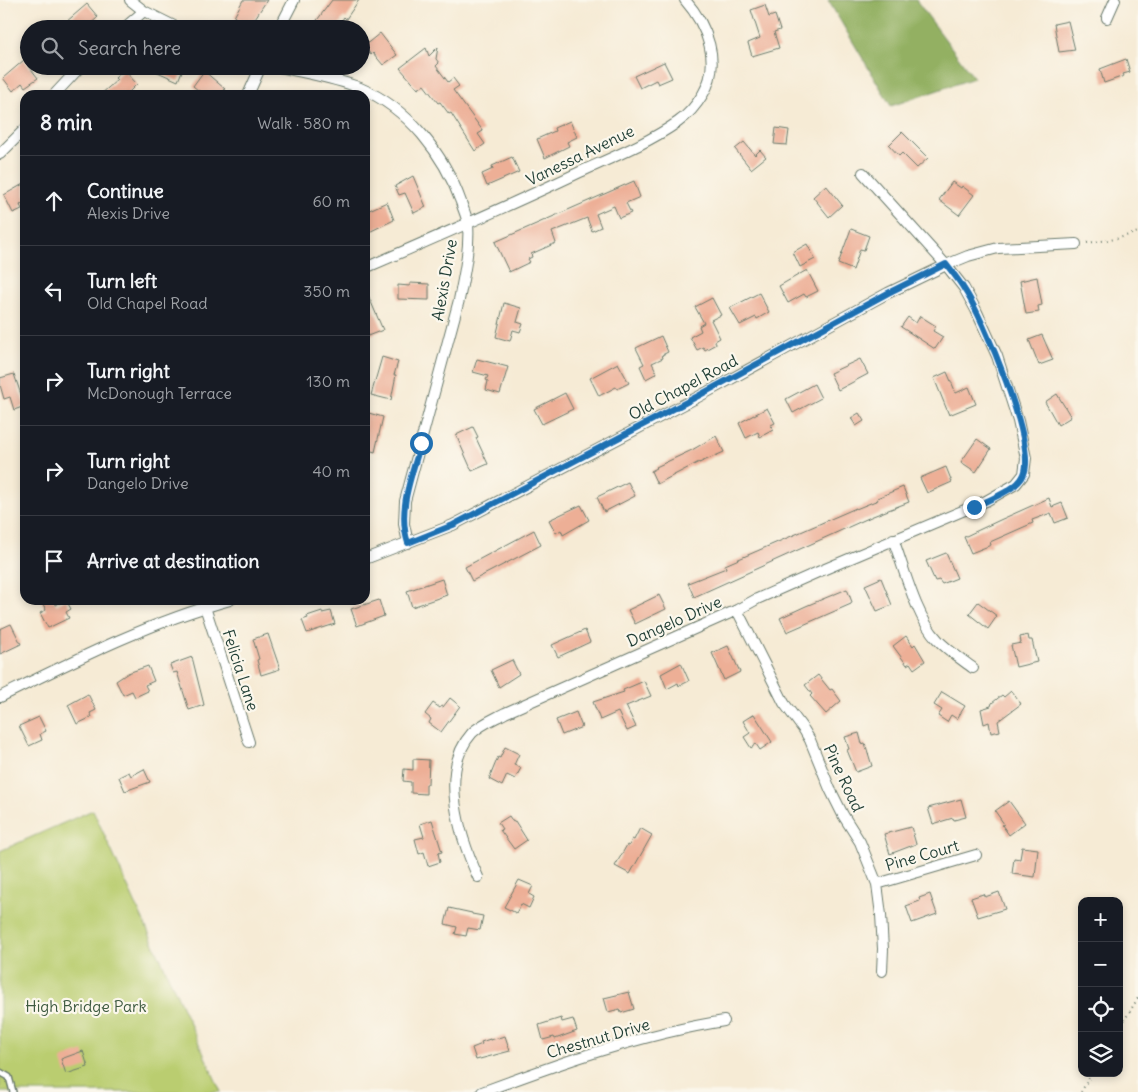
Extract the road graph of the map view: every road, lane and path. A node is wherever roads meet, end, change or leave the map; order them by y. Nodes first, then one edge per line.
1 (130, 0) edge
2 (294, 0) edge
3 (685, 0) edge
4 (1115, 0) edge
5 (144, 10) junction
6 (1106, 18) dead end
7 (133, 20) edge
8 (163, 20) edge
9 (284, 20) edge
10 (73, 75) edge
11 (257, 75) edge
12 (312, 75) edge
13 (59, 90) edge
14 (250, 90) edge
15 (363, 90) edge
16 (370, 93) edge
17 (20, 134) edge
18 (0, 154) edge
19 (863, 173) dead end
20 (468, 222) junction
21 (1138, 232) edge
22 (1076, 244) joint
23 (946, 264) junction
24 (370, 266) edge
25 (893, 539) junction
26 (408, 543) junction
27 (370, 557) edge
28 (212, 605) edge
29 (205, 607) junction
30 (737, 610) junction
31 (973, 668) dead end
32 (0, 697) edge
33 (249, 742) dead end
34 (976, 855) dead end
35 (478, 877) dead end
36 (877, 884) junction
37 (882, 971) dead end
38 (1138, 998) edge
39 (724, 1021) dead end
40 (1123, 1022) edge
41 (0, 1072) edge
42 (1090, 1077) edge
43 (13, 1092) edge
44 (482, 1092) edge
45 (1081, 1092) edge

1 - 5 street
2 - 9 street
3 - 20 street, Vanessa Avenue
4 - 6 street
5 - 7 street
5 - 8 street
10 - 13 street
11 - 14 street
12 - 15 street, Alexis Drive
16 - 20 street, Alexis Drive
17 - 18 street
19 - 23 street
20 - 24 street, Vanessa Avenue
20 - 26 street, Alexis Drive
21 - 22 path
22 - 23 street, Old Chapel Road
23 - 25 street, Dangelo Drive
23 - 26 street, Old Chapel Road
25 - 30 street, Dangelo Drive
25 - 31 street
26 - 27 street, Old Chapel Road
28 - 29 street
29 - 32 street
29 - 33 street, Felicia Lane
30 - 35 street, Dangelo Drive
30 - 36 street, Pine Road
34 - 36 street, Pine Court
36 - 37 street, Pine Road
38 - 40 path
39 - 44 street, Chestnut Drive
41 - 43 lane
42 - 45 path

